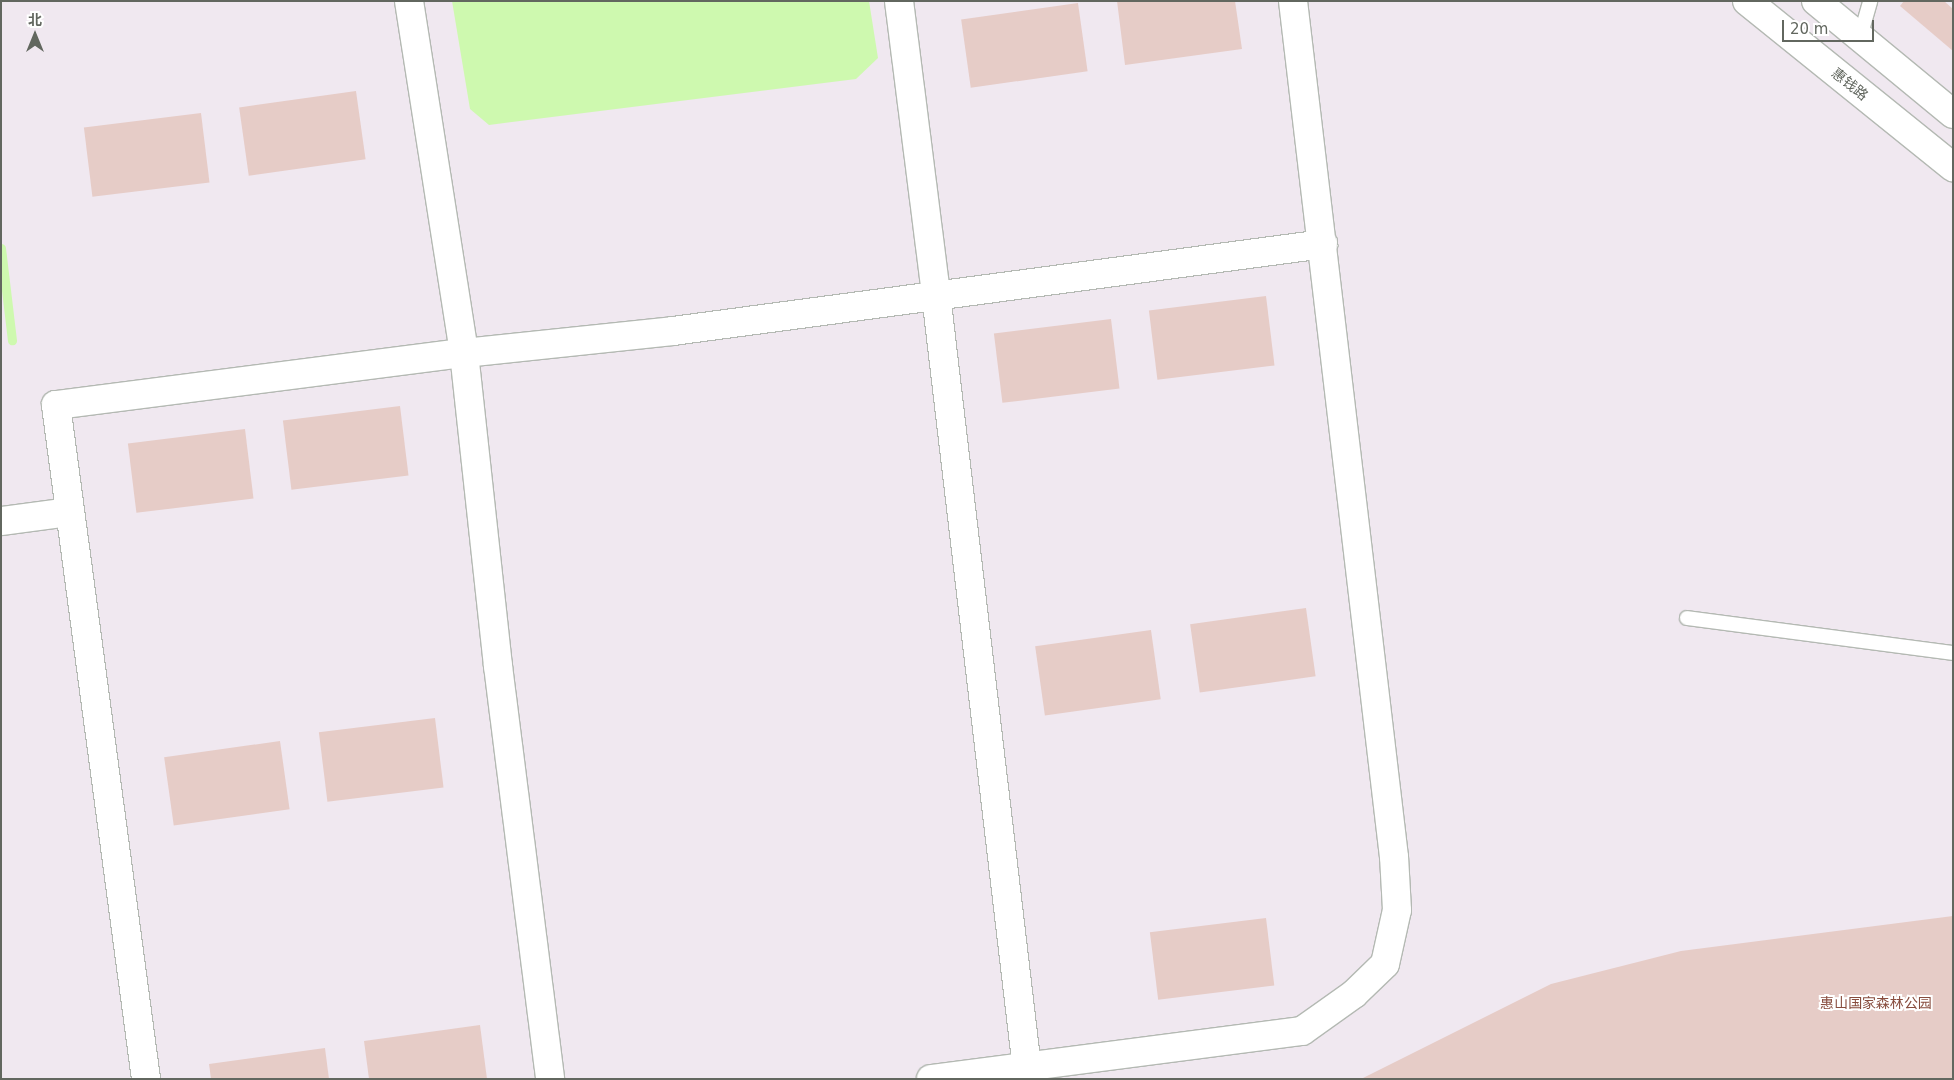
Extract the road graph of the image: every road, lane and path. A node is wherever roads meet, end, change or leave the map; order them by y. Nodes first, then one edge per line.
1 (409, 1) edge
2 (899, 1) edge
3 (1293, 1) edge
4 (1747, 1) edge
5 (1816, 1) edge
6 (1870, 1) edge
7 (1860, 37) junction
8 (1953, 114) edge
9 (1953, 167) edge
10 (1323, 244) junction
11 (936, 296) junction
12 (464, 353) junction
13 (69, 512) junction
14 (1, 521) edge
15 (1687, 618) dead end
16 (1953, 653) edge
17 (1027, 1068) junction
18 (146, 1079) edge
19 (550, 1079) edge
20 (931, 1079) edge

1 - 12 street
2 - 11 street
3 - 10 street
4 - 9 street, 惠钱路
5 - 7 street
6 - 7 lane
7 - 8 street
10 - 11 street
10 - 17 street
11 - 12 street
11 - 17 street
12 - 13 street
12 - 19 street
13 - 14 street
13 - 18 street
15 - 16 lane
17 - 20 street

